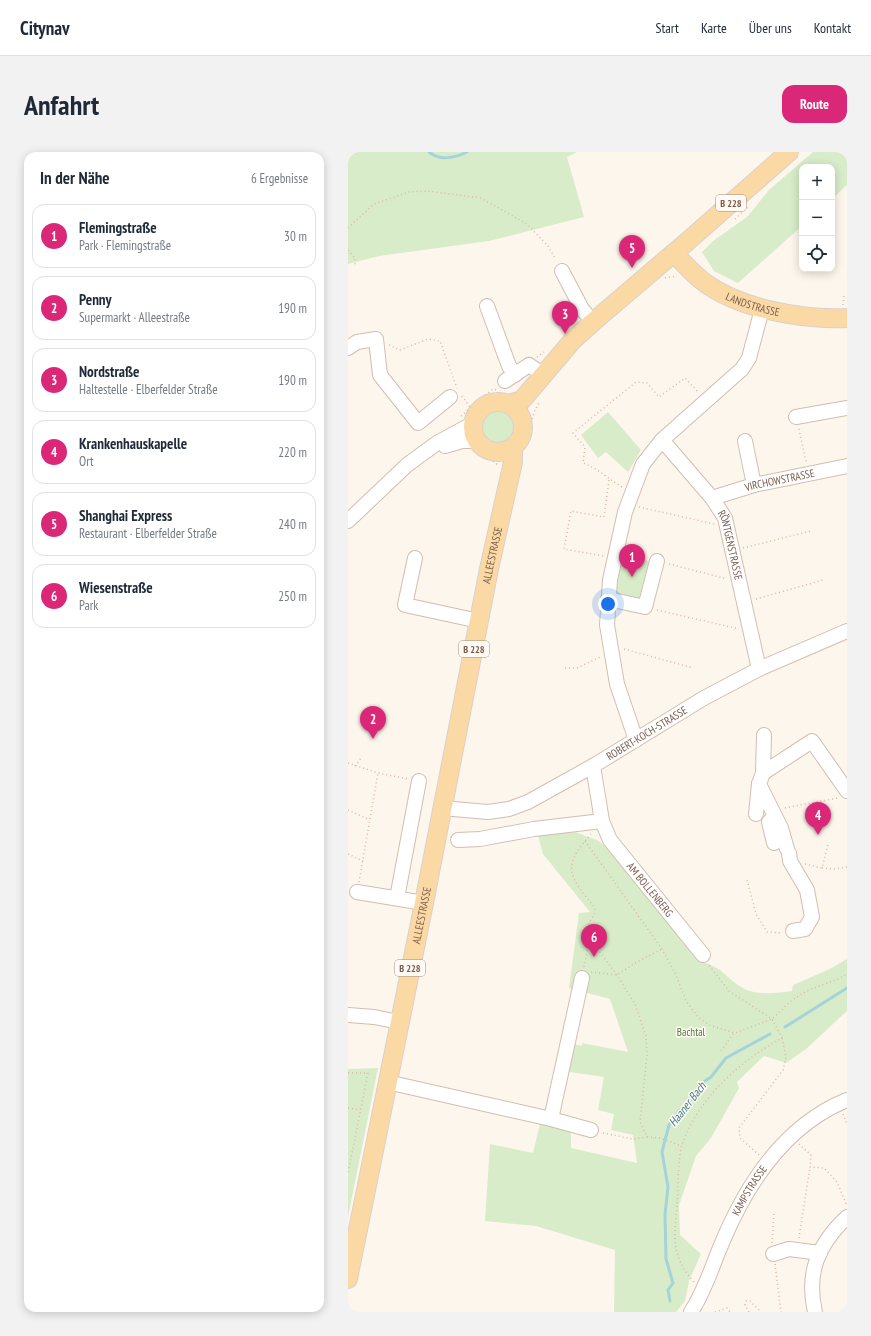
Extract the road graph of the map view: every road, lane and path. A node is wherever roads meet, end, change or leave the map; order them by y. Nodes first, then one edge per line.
1 (789, 152) edge
2 (348, 228) edge
3 (348, 250) edge
4 (674, 253) junction
5 (355, 267) dead end
6 (562, 271) joint
7 (844, 295) dead end
8 (487, 306) dead end
9 (762, 309) junction
10 (845, 310) edge
11 (593, 322) junction
12 (376, 339) junction
13 (348, 348) edge
14 (544, 375) junction
15 (543, 396) dead end
16 (450, 397) dead end
17 (706, 401) junction
18 (509, 404) junction
19 (847, 408) edge
20 (796, 417) joint
21 (522, 421) junction
22 (474, 431) junction
23 (662, 440) junction
24 (745, 441) dead end
25 (518, 447) junction
26 (497, 458) junction
27 (847, 466) edge
28 (808, 474) junction
29 (610, 479) junction
30 (754, 486) junction
31 (506, 489) junction
32 (712, 498) junction
33 (630, 499) junction
34 (348, 521) edge
35 (727, 526) junction
36 (811, 531) dead end
37 (733, 550) junction
38 (415, 558) dead end
39 (615, 558) junction
40 (657, 561) joint
41 (823, 580) dead end
42 (739, 582) junction
43 (608, 599) junction
44 (744, 602) junction
45 (645, 607) junction
46 (480, 621) junction
47 (750, 632) junction
48 (847, 633) edge
49 (610, 649) junction
50 (565, 668) dead end
51 (694, 668) dead end
52 (759, 669) junction
53 (764, 735) dead end
54 (636, 740) junction
55 (360, 758) dead end
56 (348, 763) edge
57 (355, 766) junction
58 (593, 766) junction
59 (378, 773) junction
60 (761, 778) junction
61 (419, 781) joint
62 (843, 794) edge
63 (442, 808) junction
64 (348, 810) edge
65 (773, 813) junction
66 (756, 814) dead end
67 (370, 820) junction
68 (602, 821) junction
69 (458, 840) dead end
70 (585, 841) junction
71 (774, 843) dead end
72 (828, 844) dead end
73 (348, 854) edge
74 (789, 854) junction
75 (363, 861) junction
76 (847, 867) edge
77 (822, 868) junction
78 (747, 880) dead end
79 (357, 892) joint
80 (397, 898) junction
81 (424, 903) junction
82 (793, 931) joint
83 (590, 939) junction
84 (662, 949) junction
85 (703, 955) joint
86 (847, 974) edge
87 (583, 975) junction
88 (617, 975) junction
89 (348, 1015) edge
90 (772, 1019) junction
91 (399, 1022) junction
92 (735, 1033) junction
93 (782, 1038) junction
94 (721, 1051) dead end
95 (348, 1073) edge
96 (387, 1082) junction
97 (847, 1100) edge
98 (348, 1108) edge
99 (360, 1110) junction
100 (551, 1119) junction
101 (591, 1130) joint
102 (790, 1136) junction
103 (647, 1137) junction
104 (682, 1146) junction
105 (767, 1161) junction
106 (349, 1164) edge
107 (810, 1167) junction
108 (348, 1173) edge
109 (847, 1206) edge
110 (774, 1214) dead end
111 (847, 1217) edge
112 (798, 1249) junction
113 (820, 1253) junction
114 (773, 1254) junction
115 (348, 1279) edge
116 (702, 1291) junction
117 (691, 1312) edge
118 (715, 1312) edge
119 (730, 1312) edge
120 (749, 1312) edge
121 (761, 1312) edge
122 (781, 1312) edge
123 (815, 1312) edge

1 - 4 main road, B 228
2 - 6 path
3 - 5 path
4 - 9 main road, LANDSTRASSE
4 - 11 main road, B 228
6 - 11 street
7 - 10 path
8 - 14 street
9 - 10 main road, LANDSTRASSE
9 - 17 street
11 - 14 main road, B 228
12 - 13 street
12 - 16 street
12 - 22 path
14 - 18 main road, B 228
14 - 21 main road, B 228
15 - 25 path
17 - 23 street
17 - 29 path
18 - 21 main road
18 - 22 main road, B 228
19 - 20 street
20 - 28 path
21 - 25 main road, B 228
22 - 26 path
22 - 26 main road
22 - 34 street
23 - 32 street, RÖNTGENSTRASSE
23 - 33 street
24 - 30 street
25 - 26 main road
25 - 31 main road, ALLEESTRASSE / B 228
26 - 31 main road, ALLEESTRASSE / B 228
27 - 28 street, VIRCHOWSTRASSE
28 - 30 street, VIRCHOWSTRASSE
29 - 33 path
29 - 39 path
30 - 32 street, VIRCHOWSTRASSE
31 - 46 main road, ALLEESTRASSE / B 228
32 - 35 street, RÖNTGENSTRASSE
33 - 35 path
33 - 39 street
35 - 37 street, RÖNTGENSTRASSE
36 - 37 path
37 - 42 street, RÖNTGENSTRASSE
38 - 46 street
39 - 43 street
40 - 42 path
40 - 45 street
41 - 44 path
42 - 44 street, RÖNTGENSTRASSE
43 - 45 street
43 - 49 street
44 - 47 street, RÖNTGENSTRASSE
45 - 47 path
46 - 63 main road, ALLEESTRASSE / B 228
47 - 52 street, RÖNTGENSTRASSE
48 - 52 street, ROBERT-KOCH-STRASSE
49 - 50 path
49 - 51 path
49 - 54 street
52 - 54 street, ROBERT-KOCH-STRASSE
53 - 60 street
54 - 58 street, ROBERT-KOCH-STRASSE
55 - 57 path
56 - 57 path
57 - 59 path
58 - 63 street, ROBERT-KOCH-STRASSE
58 - 68 street, AM BOLLENBERG
59 - 61 path
59 - 67 path
60 - 62 street
60 - 65 street
60 - 66 street
61 - 80 street
62 - 65 path
63 - 81 main road, ALLEESTRASSE / B 228
64 - 67 path
65 - 71 street
65 - 74 street
67 - 75 path
68 - 69 street
68 - 70 path
68 - 85 street, AM BOLLENBERG
70 - 83 path
70 - 84 path
72 - 77 path
73 - 75 path
74 - 77 path
74 - 82 street
75 - 79 path
76 - 77 path
78 - 82 path
79 - 80 street
80 - 81 street
81 - 91 main road, ALLEESTRASSE / B 228
83 - 87 path
83 - 88 path
84 - 88 path
84 - 92 path
85 - 90 path
86 - 90 path
87 - 88 path
87 - 100 street
88 - 103 path
89 - 91 street
90 - 92 path
90 - 93 path
91 - 96 main road, ALLEESTRASSE / B 228
92 - 94 path
93 - 104 path
93 - 105 path
95 - 99 path
96 - 100 street
96 - 115 main road, ALLEESTRASSE / B 228
97 - 102 street, KAMPSTRASSE
98 - 99 path
99 - 106 path
100 - 101 street
101 - 103 path
102 - 105 street, KAMPSTRASSE
102 - 107 path
103 - 104 path
104 - 116 path
105 - 116 street, KAMPSTRASSE
106 - 108 path
107 - 109 path
107 - 112 path
110 - 114 path
111 - 113 street
112 - 113 street
112 - 114 street
113 - 123 street
114 - 122 path
116 - 117 street, KAMPSTRASSE
118 - 119 path
120 - 121 path

